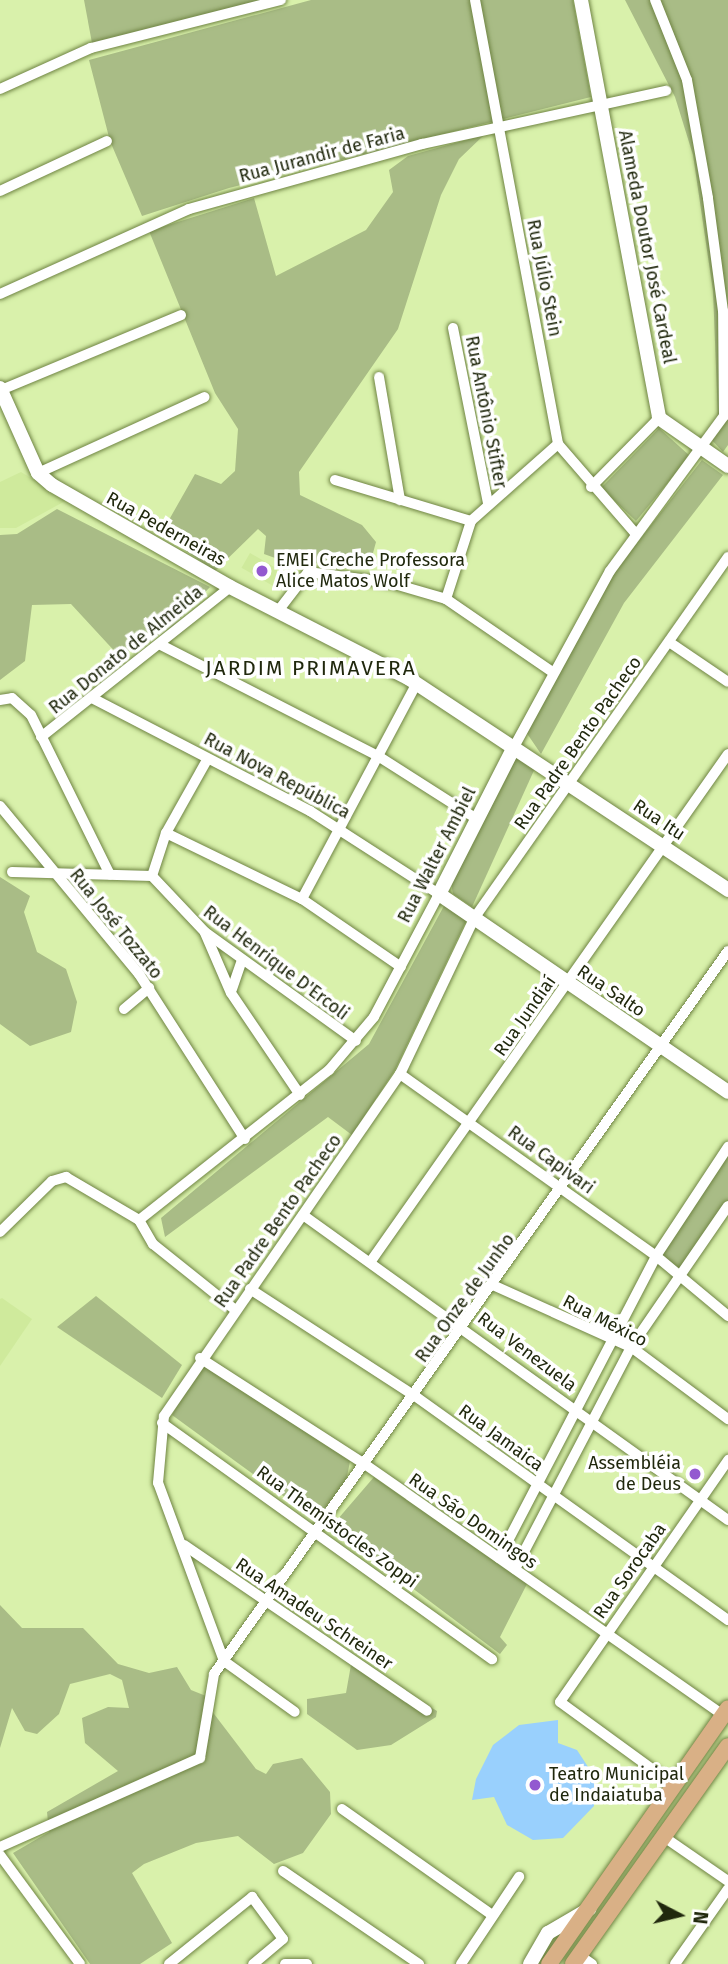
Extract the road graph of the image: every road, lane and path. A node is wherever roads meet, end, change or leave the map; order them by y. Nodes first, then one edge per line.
1 (281, 0) edge
2 (475, 0) edge
3 (581, 0) edge
4 (655, 0) edge
5 (0, 88) edge
6 (666, 91) dead end
7 (600, 103) junction
8 (500, 126) junction
9 (107, 141) dead end
10 (0, 191) edge
11 (0, 294) edge
12 (181, 314) dead end
13 (453, 327) dead end
14 (379, 377) dead end
15 (0, 389) edge
16 (205, 397) dead end
17 (659, 418) junction
18 (558, 444) junction
19 (702, 447) junction
20 (726, 459) edge
21 (38, 473) junction
22 (335, 480) dead end
23 (591, 487) junction
24 (400, 499) junction
25 (488, 503) junction
26 (471, 520) junction
27 (636, 534) junction
28 (728, 557) edge
29 (230, 587) junction
30 (446, 599) junction
31 (278, 611) junction
32 (669, 642) junction
33 (161, 645) junction
34 (551, 671) junction
35 (728, 682) edge
36 (417, 683) junction
37 (92, 698) junction
38 (0, 700) edge
39 (41, 737) junction
40 (514, 747) junction
41 (728, 754) edge
42 (377, 756) junction
43 (207, 760) junction
44 (568, 783) junction
45 (0, 806) edge
46 (477, 819) junction
47 (338, 830) junction
48 (166, 833) junction
49 (663, 846) junction
50 (12, 872) dead end
51 (55, 873) junction
52 (110, 875) junction
53 (152, 876) junction
54 (728, 890) edge
55 (439, 894) junction
56 (302, 899) junction
57 (475, 917) junction
58 (205, 932) junction
59 (728, 951) edge
60 (243, 960) junction
61 (401, 967) junction
62 (567, 984) junction
63 (149, 988) junction
64 (231, 993) junction
65 (124, 1009) dead end
66 (356, 1041) junction
67 (660, 1047) junction
68 (400, 1074) junction
69 (728, 1092) edge
70 (300, 1095) junction
71 (470, 1122) junction
72 (245, 1139) junction
73 (728, 1147) edge
74 (562, 1188) junction
75 (726, 1212) edge
76 (303, 1215) junction
77 (139, 1220) junction
78 (0, 1230) edge
79 (656, 1256) junction
80 (371, 1261) junction
81 (677, 1279) junction
82 (495, 1286) junction
83 (250, 1289) junction
84 (234, 1309) junction
85 (728, 1316) edge
86 (464, 1326) junction
87 (615, 1340) junction
88 (631, 1347) junction
89 (200, 1358) junction
90 (415, 1396) junction
91 (579, 1411) junction
92 (728, 1419) edge
93 (592, 1420) junction
94 (162, 1423) junction
95 (728, 1460) edge
96 (366, 1465) junction
97 (541, 1486) junction
98 (553, 1495) junction
99 (699, 1500) junction
100 (728, 1520) edge
101 (319, 1533) junction
102 (183, 1544) junction
103 (499, 1558) junction
104 (653, 1567) junction
105 (515, 1569) junction
106 (269, 1601) junction
107 (728, 1620) edge
108 (605, 1634) junction
109 (492, 1659) dead end
110 (225, 1661) junction
111 (427, 1711) dead end
112 (295, 1712) dead end
113 (726, 1712) edge
114 (728, 1746) edge
115 (716, 1761) junction
116 (674, 1785) junction
117 (342, 1809) dead end
118 (655, 1811) junction
119 (664, 1837) junction
120 (0, 1847) edge
121 (0, 1855) edge
122 (283, 1871) dead end
123 (519, 1877) dead end
124 (728, 1881) edge
125 (728, 1889) edge
126 (589, 1909) junction
127 (492, 1916) junction
128 (548, 1933) junction
129 (563, 1943) junction
130 (275, 1947) junction
131 (266, 1960) edge
132 (581, 1961) edge
133 (286, 1963) edge
134 (80, 1964) edge
135 (169, 1964) edge
136 (253, 1964) edge
137 (307, 1964) edge
138 (419, 1964) edge
139 (461, 1964) edge
140 (530, 1964) edge
141 (549, 1964) edge
142 (675, 1964) edge

1 - 5 street
2 - 8 street, Rua Júlio Stein
3 - 7 street, Alameda Doutor José Cardeal
4 - 19 street, Rua Walter Ambiel
6 - 7 street, Rua Jurandir de Faria
7 - 8 street, Rua Jurandir de Faria
7 - 17 street, Alameda Doutor José Cardeal
8 - 11 street, Rua Jurandir de Faria
8 - 18 street, Rua Júlio Stein
9 - 10 street
12 - 15 street
13 - 25 street, Rua Antônio Stifter
14 - 24 street
15 - 21 street
16 - 21 street
17 - 19 street
17 - 23 street
18 - 23 street, Rua Júlio Stein
18 - 25 street
19 - 20 street
19 - 27 street, Rua Walter Ambiel
21 - 29 street, Rua Pederneiras
22 - 24 street
23 - 27 street, Rua Júlio Stein
24 - 26 street
25 - 26 street
26 - 30 street
27 - 34 street, Rua Walter Ambiel
28 - 32 street, Rua Padre Bento Pacheco
29 - 31 street, Rua Pederneiras
29 - 33 street, Rua Donato de Almeida
30 - 31 street
30 - 34 street
31 - 36 street, Rua Pederneiras
32 - 35 street
32 - 44 street, Rua Padre Bento Pacheco
33 - 37 street, Rua Donato de Almeida
33 - 42 street
34 - 40 street, Rua Walter Ambiel
36 - 40 street, Rua Pederneiras
36 - 42 street
37 - 39 street, Rua Donato de Almeida
37 - 43 street, Rua Nova República
38 - 39 street
39 - 52 street
40 - 44 street, Rua Pederneiras
40 - 46 street, Rua Walter Ambiel
41 - 49 street, Rua Jundiaí
42 - 46 street
42 - 47 street
43 - 47 street, Rua Nova República
43 - 48 street
44 - 49 street, Rua Itu
44 - 57 street, Rua Padre Bento Pacheco
45 - 51 street, Rua José Tozzato
46 - 55 street, Rua Walter Ambiel
47 - 55 street, Rua Nova República
47 - 56 street
48 - 53 street
48 - 56 street
49 - 54 street, Rua Itu
49 - 62 street, Rua Jundiaí
50 - 51 street
51 - 52 street
51 - 63 street, Rua José Tozzato
52 - 53 street
53 - 58 street, Rua Henrique D'Ercoli
55 - 57 street, Rua Nova República
55 - 61 street, Rua Walter Ambiel
56 - 61 street
57 - 62 street, Rua Salto
57 - 68 street, Rua Padre Bento Pacheco
58 - 60 street, Rua Henrique D'Ercoli
58 - 64 street
59 - 67 street, Rua Onze de Junho
60 - 64 street
60 - 66 street, Rua Henrique D'Ercoli
61 - 66 street, Rua Walter Ambiel
62 - 67 street, Rua Salto
62 - 71 street, Rua Jundiaí
63 - 65 street
63 - 72 street, Rua José Tozzato
64 - 70 street
66 - 70 street, Rua Walter Ambiel
67 - 69 street, Rua Salto
67 - 74 street, Rua Onze de Junho
68 - 71 street, Rua Capivari
68 - 76 street, Rua Padre Bento Pacheco
70 - 72 street, Rua Walter Ambiel
71 - 74 street, Rua Capivari
71 - 80 street, Rua Jundiaí
72 - 77 street, Rua Walter Ambiel
73 - 79 street
74 - 79 street, Rua Capivari
74 - 82 street, Rua Onze de Junho
75 - 81 street
76 - 80 street, Rua Venezuela
76 - 83 street, Rua Padre Bento Pacheco
77 - 78 street
77 - 84 street
79 - 81 street, Rua Capivari
79 - 87 street
80 - 86 street, Rua Venezuela
81 - 85 street, Rua Capivari
81 - 88 street
82 - 86 street, Rua Onze de Junho
82 - 87 street, Rua México
83 - 84 street, Rua Padre Bento Pacheco
83 - 90 street, Rua Jamaica
84 - 89 street, Rua Padre Bento Pacheco
86 - 90 street, Rua Onze de Junho
86 - 91 street, Rua Venezuela
87 - 88 street, Rua México
87 - 91 street
88 - 92 street, Rua México
88 - 93 street
89 - 94 street, Rua Padre Bento Pacheco
89 - 96 street, Rua São Domingos
90 - 96 street, Rua Onze de Junho
90 - 97 street, Rua Jamaica
91 - 93 street, Rua Venezuela
91 - 97 street
93 - 98 street
93 - 99 street, Rua Venezuela
94 - 101 street, Rua Themístocles Zoppi
94 - 102 street, Rua Padre Bento Pacheco
95 - 99 street, Rua Sorocaba
96 - 101 street, Rua Onze de Junho
96 - 103 street, Rua São Domingos
97 - 98 street, Rua Jamaica
97 - 103 street
98 - 104 street, Rua Jamaica
98 - 105 street
99 - 100 street, Rua Venezuela
99 - 104 street, Rua Sorocaba
101 - 106 street, Rua Onze de Junho
101 - 109 street, Rua Themístocles Zoppi
102 - 106 street, Rua Amadeu Schreiner
102 - 110 street, Rua Padre Bento Pacheco
103 - 105 street, Rua São Domingos
104 - 107 street, Rua Jamaica
104 - 108 street, Rua Sorocaba
105 - 108 street, Rua São Domingos
106 - 110 street, Rua Onze de Junho
106 - 111 street, Rua Amadeu Schreiner
108 - 113 street, Rua São Domingos
108 - 116 street, Rua Sorocaba
110 - 112 street
110 - 120 street
113 - 115 main road
113 - 116 main road
114 - 115 main road
115 - 119 main road
116 - 118 main road
117 - 127 street
118 - 119 main road
118 - 126 main road
119 - 124 street
119 - 132 main road
121 - 134 street
122 - 138 street
123 - 127 street
125 - 142 street
126 - 128 street
126 - 129 main road
127 - 139 street
128 - 129 street
128 - 140 street
129 - 132 street
129 - 141 main road
130 - 131 street
130 - 133 street
130 - 135 street
131 - 136 street
133 - 137 street

